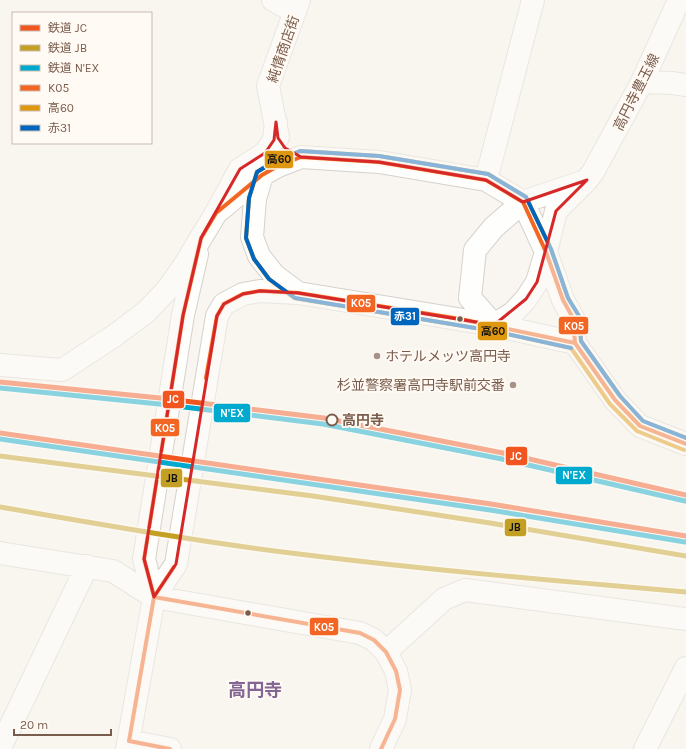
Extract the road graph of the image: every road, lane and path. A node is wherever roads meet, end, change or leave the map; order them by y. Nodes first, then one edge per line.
1 (273, 0) edge
2 (533, 0) edge
3 (679, 0) edge
4 (297, 6) edge
5 (642, 82) junction
6 (686, 86) edge
7 (276, 122) junction
8 (301, 157) junction
9 (262, 175) junction
10 (486, 180) junction
11 (587, 180) junction
12 (523, 202) junction
13 (216, 213) junction
14 (200, 238) junction
15 (546, 252) junction
16 (298, 293) junction
17 (494, 325) junction
18 (575, 343) junction
19 (0, 366) edge
20 (686, 444) edge
21 (0, 553) edge
22 (87, 566) junction
23 (154, 596) junction
24 (686, 619) edge
25 (386, 652) junction
26 (686, 668) edge
27 (395, 719) junction
28 (128, 745) edge
29 (0, 748) edge
30 (170, 749) edge
31 (381, 749) edge
32 (392, 749) edge
33 (645, 749) edge

1 - 4 street
2 - 10 street
3 - 5 street, 高円寺豊玉線
4 - 7 street, 純情商店街
5 - 6 street
5 - 11 street, 高円寺豊玉線
7 - 8 street, 純情商店街
7 - 13 street
8 - 9 street
8 - 10 street
9 - 13 street
9 - 16 street
10 - 12 street
11 - 12 street
11 - 15 street, 高円寺豊玉線
12 - 15 street
12 - 17 street
13 - 14 street
14 - 19 street
14 - 23 street
15 - 17 street, 高円寺豊玉線
15 - 18 street
16 - 17 street
16 - 23 street
17 - 18 street
18 - 20 street
21 - 22 street
22 - 23 street
22 - 29 street
23 - 25 street
23 - 28 street
24 - 25 street
25 - 27 street
26 - 33 street
27 - 31 street
27 - 32 street
28 - 30 street

